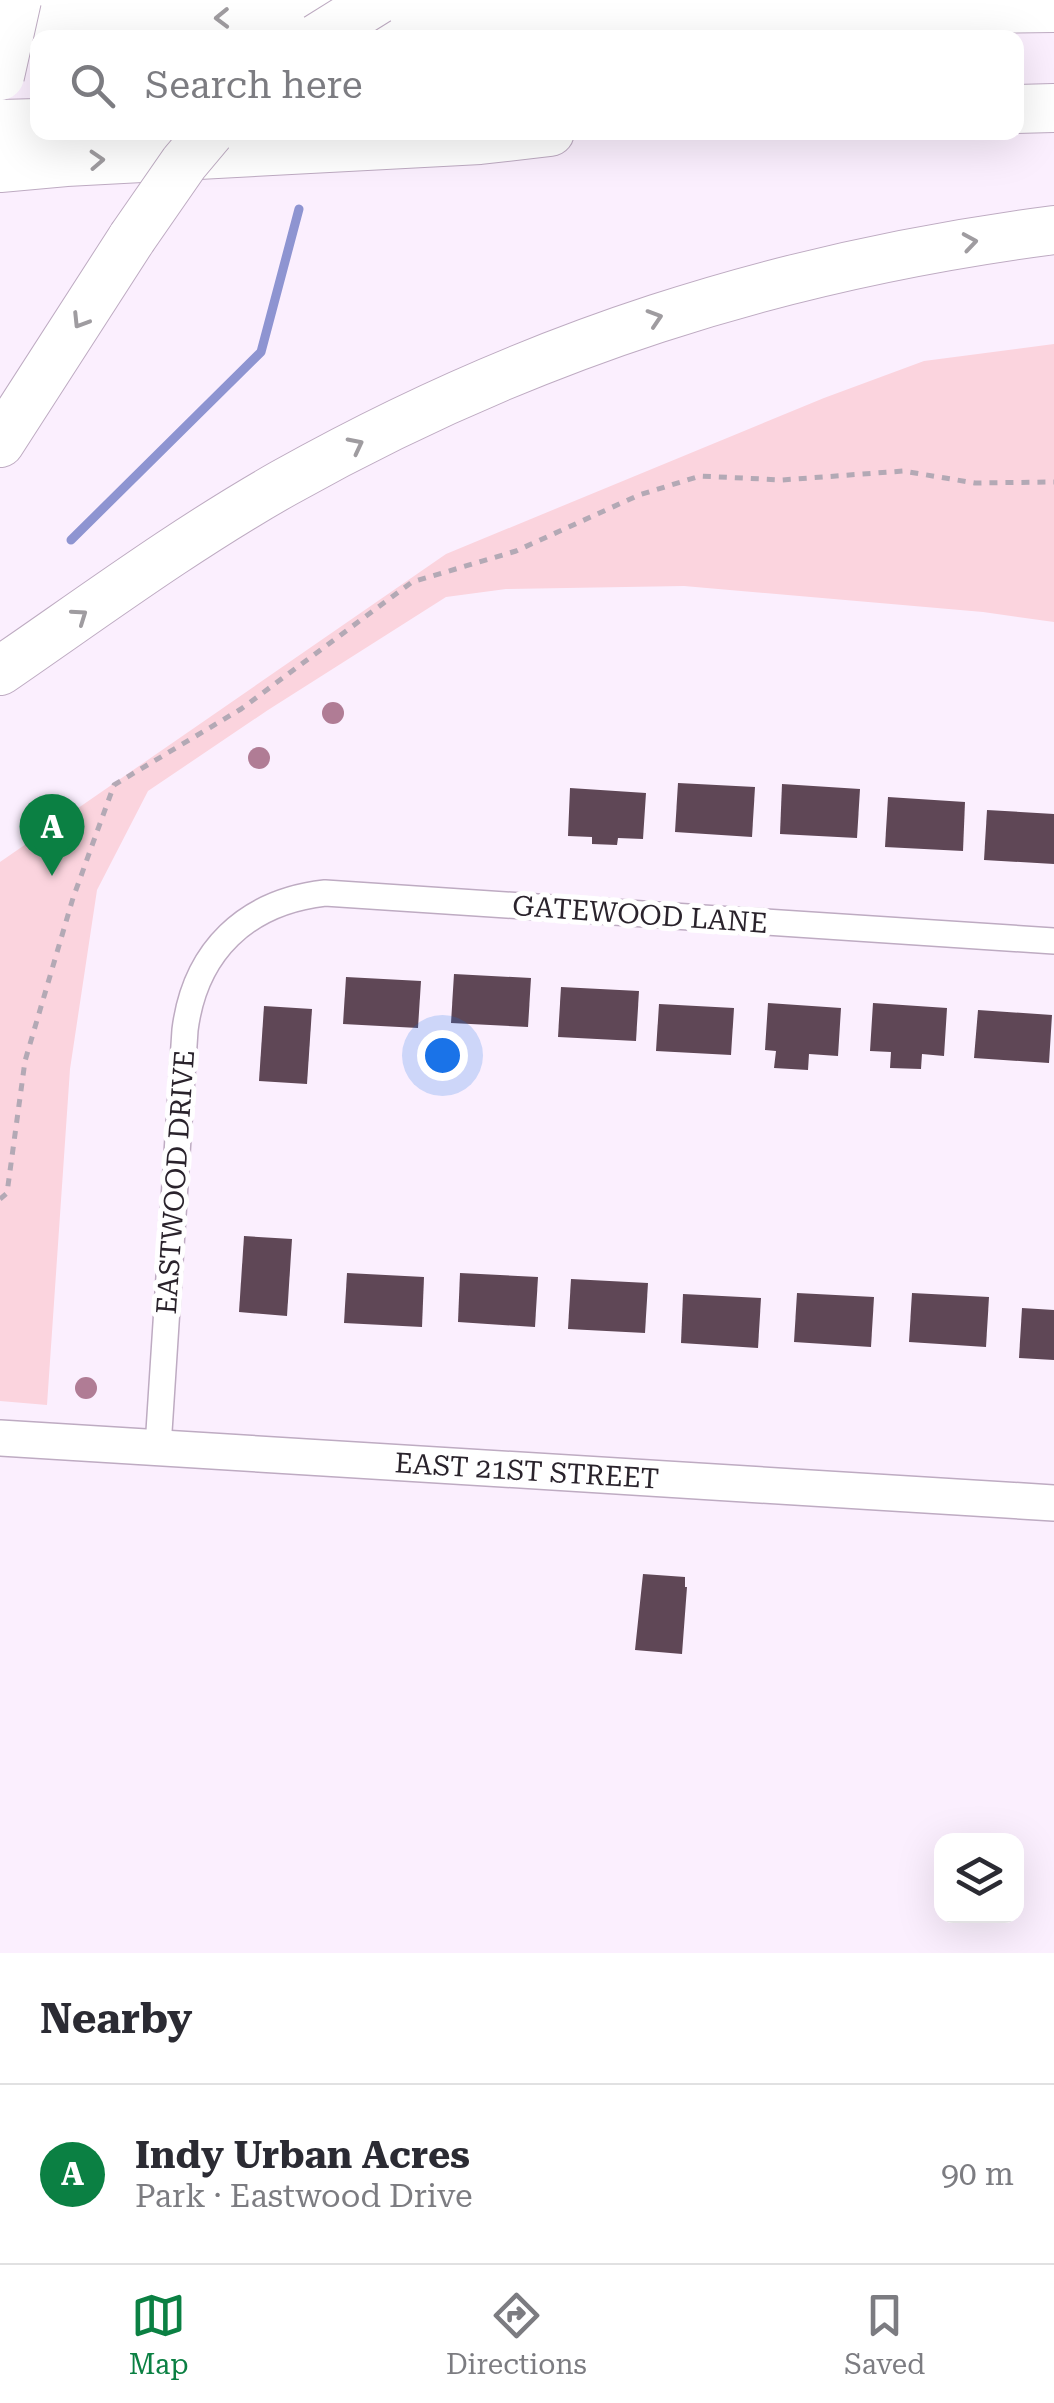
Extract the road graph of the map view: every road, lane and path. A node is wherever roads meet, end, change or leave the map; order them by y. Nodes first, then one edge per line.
1 (18, 0) edge
2 (378, 0) edge
3 (1054, 8) edge
4 (0, 20) edge
5 (331, 30) edge
6 (0, 76) edge
7 (1024, 108) edge
8 (1054, 108) edge
9 (0, 124) edge
10 (30, 124) edge
11 (204, 140) edge
12 (480, 140) edge
13 (0, 168) edge
14 (1054, 230) edge
15 (0, 442) edge
16 (1054, 482) edge
17 (0, 671) edge
18 (234, 930) joint
19 (1054, 941) edge
20 (0, 1199) edge
21 (0, 1438) edge
22 (158, 1447) junction
23 (1054, 1503) edge

1 - 6 highway, bridge
2 - 5 highway, bridge
3 -> 4 highway
7 - 8 highway
9 - 10 highway
11 -> 15 highway, bridge
13 -> 12 highway
17 -> 14 highway
16 - 20 path
18 - 19 street, GATEWOOD LANE
18 - 22 street, EASTWOOD DRIVE
21 - 22 main road, EAST 21ST STREET
22 - 23 main road, EAST 21ST STREET

